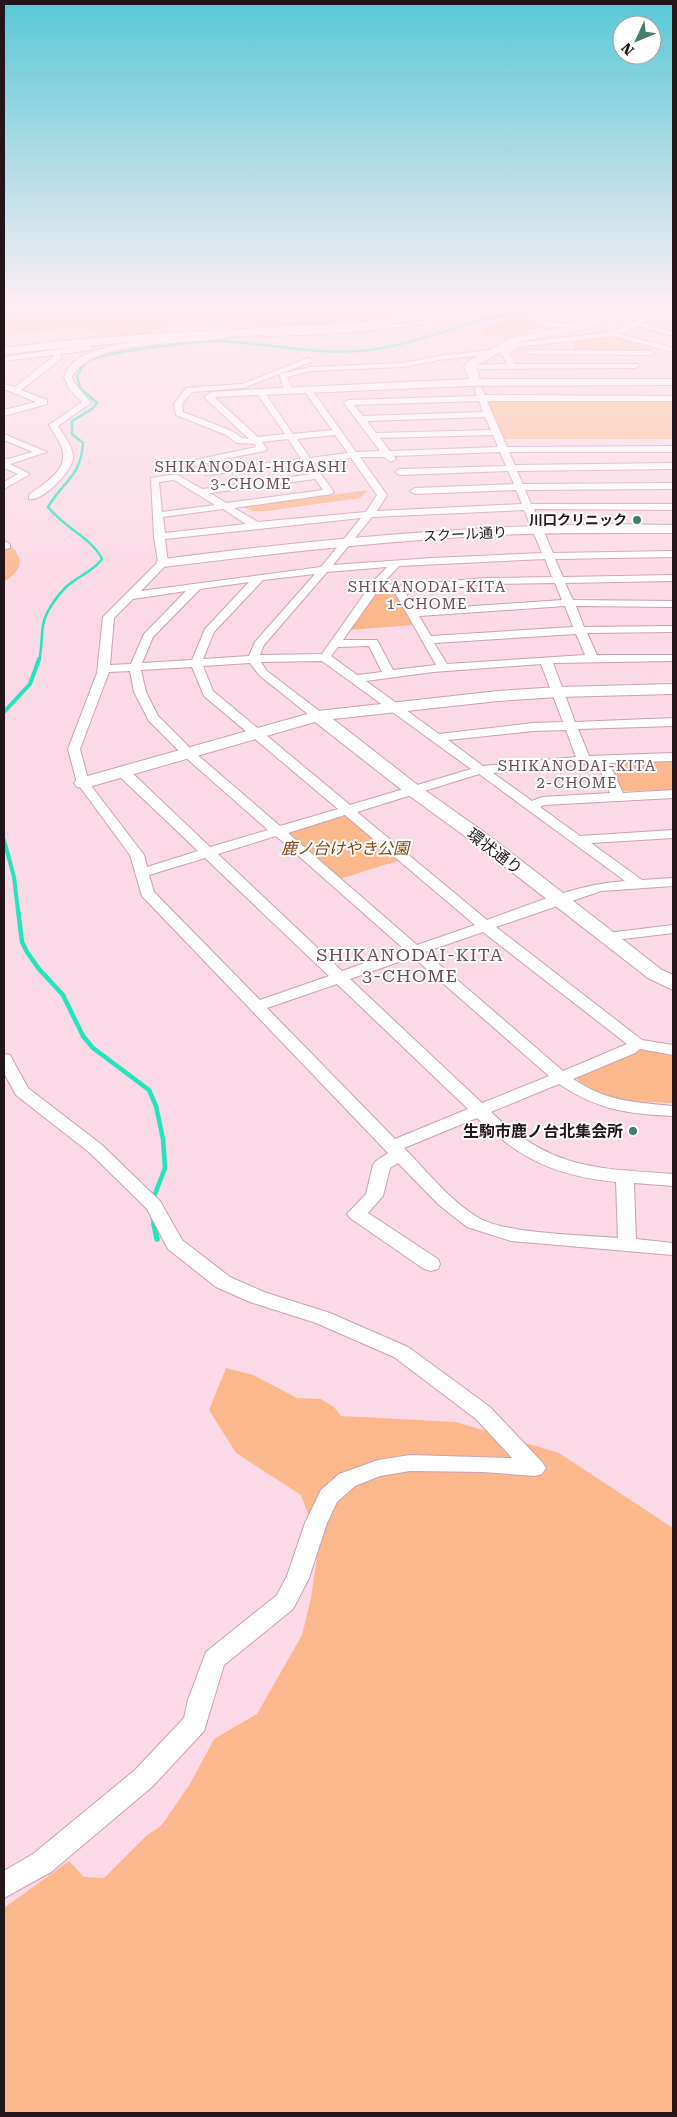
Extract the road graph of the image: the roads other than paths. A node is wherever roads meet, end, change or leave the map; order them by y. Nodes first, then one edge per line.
1 (43, 402) edge
2 (87, 402) edge
3 (180, 402) edge
4 (213, 402) edge
5 (267, 402) edge
6 (316, 402) edge
7 (380, 402) edge
8 (484, 402) edge
9 (5, 412) edge
10 (489, 414) junction
11 (360, 419) junction
12 (338, 432) junction
13 (496, 432) junction
14 (374, 436) junction
15 (4, 437) edge
16 (291, 437) junction
17 (257, 441) junction
18 (504, 449) junction
19 (673, 449) edge
20 (387, 454) junction
21 (354, 455) junction
22 (308, 461) junction
23 (4, 464) edge
24 (673, 466) edge
25 (512, 467) junction
26 (400, 472) junction
27 (318, 476) junction
28 (4, 486) edge
29 (520, 486) junction
30 (673, 486) edge
31 (415, 491) junction
32 (198, 492) junction
33 (32, 497) dead end
34 (673, 506) edge
35 (224, 507) junction
36 (528, 507) junction
37 (430, 510) junction
38 (369, 515) junction
39 (159, 516) junction
40 (257, 526) junction
41 (673, 529) edge
42 (538, 530) junction
43 (159, 536) junction
44 (346, 542) junction
45 (673, 554) edge
46 (548, 555) junction
47 (163, 563) junction
48 (396, 563) junction
49 (324, 570) junction
50 (260, 577) junction
51 (558, 578) junction
52 (673, 578) edge
53 (376, 585) junction
54 (196, 586) junction
55 (398, 589) junction
56 (131, 596) junction
57 (568, 603) junction
58 (673, 604) edge
59 (412, 613) junction
60 (580, 630) junction
61 (673, 630) edge
62 (427, 640) junction
63 (334, 644) junction
64 (325, 657) junction
65 (592, 658) junction
66 (673, 658) edge
67 (253, 659) junction
68 (546, 661) junction
69 (196, 663) junction
70 (135, 667) junction
71 (443, 668) junction
72 (104, 669) junction
73 (389, 674) junction
74 (354, 679) junction
75 (673, 689) edge
76 (558, 692) junction
77 (394, 708) junction
78 (318, 716) junction
79 (673, 722) edge
80 (572, 725) junction
81 (257, 735) junction
82 (436, 738) junction
83 (189, 754) junction
84 (673, 757) edge
85 (601, 759) junction
86 (584, 760) junction
87 (480, 770) junction
88 (123, 772) junction
89 (83, 783) junction
90 (413, 790) junction
91 (673, 794) edge
92 (618, 796) junction
93 (530, 806) junction
94 (346, 810) junction
95 (279, 831) junction
96 (673, 834) edge
97 (577, 840) junction
98 (209, 853) junction
99 (141, 873) junction
100 (673, 882) edge
101 (638, 884) junction
102 (559, 900) junction
103 (485, 926) junction
104 (673, 929) edge
105 (607, 937) junction
106 (415, 951) junction
107 (338, 978) junction
108 (673, 984) edge
109 (256, 1007) junction
110 (637, 1044) junction
111 (673, 1050) edge
112 (4, 1059) edge
113 (561, 1078) junction
114 (478, 1111) junction
115 (673, 1111) edge
116 (395, 1150) junction
117 (625, 1176) junction
118 (673, 1180) edge
119 (627, 1246) junction
120 (673, 1249) edge
121 (431, 1264) dead end
122 (4, 1885) edge

1 - 9 street
2 - 33 street
3 - 17 street
4 - 17 street
5 - 16 street
6 - 12 street
7 - 11 street
8 - 10 street
10 - 11 street
10 - 13 street
11 - 14 street
12 - 16 street
12 - 21 street
13 - 14 street
13 - 18 street
14 - 20 street
15 - 23 street
16 - 17 street
16 - 22 street
17 - 22 street
18 - 19 street
18 - 20 street
18 - 25 street
20 - 21 street
20 - 26 street
21 - 22 street
21 - 38 street
22 - 27 street
23 - 28 street
24 - 25 street
25 - 26 street
25 - 29 street
26 - 31 street
27 - 32 street
27 - 35 street
29 - 30 street
29 - 31 street
29 - 36 street
31 - 37 street
32 - 35 street
32 - 39 street
34 - 36 street
35 - 39 street
35 - 40 street
36 - 37 street
36 - 42 street
37 - 38 street
38 - 40 street
38 - 44 street
39 - 43 street
40 - 43 street
41 - 42 street, スクール通り
42 - 44 street, スクール通り
42 - 46 street
43 - 47 street
44 - 47 street, スクール通り
44 - 49 street
45 - 46 street
46 - 48 street
46 - 51 street
47 - 56 street
48 - 49 street
48 - 53 street
49 - 50 street
49 - 67 street
50 - 54 street
50 - 69 street
51 - 52 street
51 - 55 street
51 - 57 street
53 - 55 street
53 - 63 street
54 - 56 street
54 - 70 street
55 - 59 street
56 - 72 street
57 - 58 street
57 - 59 street
57 - 60 street
59 - 62 street
60 - 61 street
60 - 62 street
60 - 65 street
62 - 71 street
63 - 64 street
63 - 73 street
64 - 67 street
64 - 74 street
65 - 66 street
65 - 68 street
67 - 69 street
67 - 78 street
68 - 71 street
68 - 76 street
69 - 70 street
69 - 81 street
70 - 72 street
70 - 83 street
71 - 73 street
72 - 89 street
73 - 74 street
74 - 77 street
75 - 76 street
76 - 77 street
76 - 80 street
77 - 78 street
77 - 82 street
78 - 81 street
78 - 90 street, 環状通り
79 - 80 street
80 - 82 street
80 - 86 street
81 - 83 street
81 - 94 street
82 - 87 street
83 - 88 street
83 - 95 street
84 - 85 street
85 - 86 street
85 - 92 street
86 - 87 street
87 - 90 street
87 - 93 street
88 - 89 street
88 - 98 street
89 - 99 street
90 - 94 street
90 - 102 street, 環状通り
91 - 92 street
92 - 93 street
93 - 97 street
94 - 95 street
94 - 103 street
95 - 98 street
95 - 106 street
96 - 97 street
97 - 101 street
98 - 99 street
98 - 107 street
99 - 109 street
100 - 101 street
101 - 102 street
102 - 103 street
102 - 105 street, 環状通り
103 - 106 street
103 - 110 street
104 - 105 street
105 - 108 street, 環状通り
106 - 107 street
106 - 113 street
107 - 109 street
107 - 114 street
109 - 116 street
110 - 111 street
110 - 113 street
112 - 122 street
113 - 114 street
113 - 115 street
114 - 116 street
114 - 117 street
116 - 119 street
116 - 121 street
117 - 118 street
117 - 119 street
119 - 120 street

